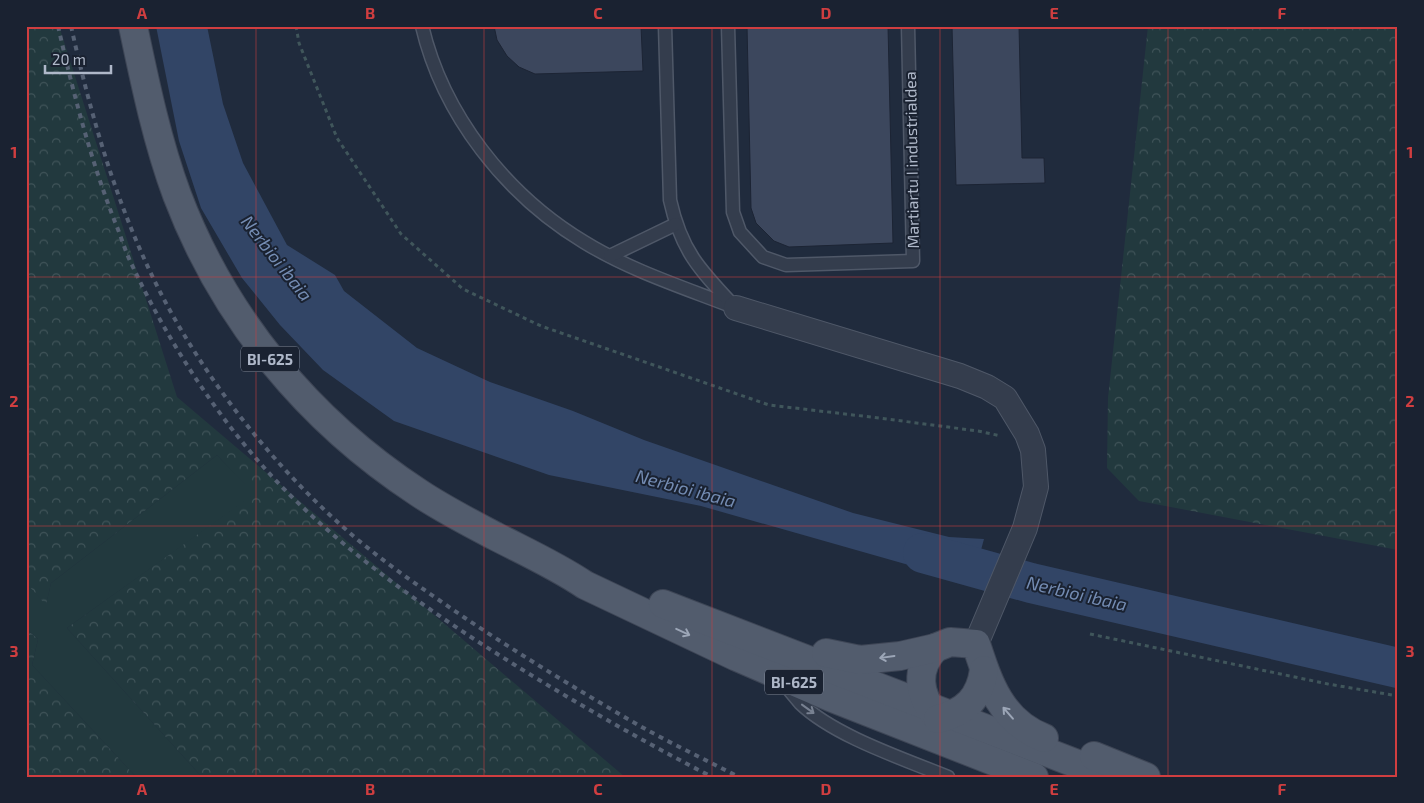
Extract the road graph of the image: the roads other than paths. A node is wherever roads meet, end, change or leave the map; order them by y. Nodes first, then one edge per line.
1 (133, 26) edge
2 (422, 26) edge
3 (665, 26) edge
4 (728, 26) edge
5 (908, 26) edge
6 (676, 224) junction
7 (610, 256) junction
8 (736, 308) junction
9 (562, 570) junction
10 (652, 600) junction
11 (976, 644) junction
12 (935, 648) junction
13 (737, 657) junction
14 (984, 670) junction
15 (775, 674) junction
16 (939, 713) junction
17 (948, 777) edge
18 (1034, 777) edge
19 (1064, 777) edge
20 (1111, 777) edge
21 (1146, 777) edge

1 - 9 main road, BI-625
2 - 7 lane
3 - 6 lane
4 - 5 lane, Martiartu I industrialdea
6 - 7 lane
6 - 8 lane
7 - 8 lane
8 - 11 street
9 - 10 main road
9 -> 13 main road, BI-625
12 -> 10 main road
10 - 16 main road
11 - 12 main road
11 - 14 main road
12 - 16 main road
13 - 15 main road, BI-625
13 - 16 main road
14 - 16 main road
21 -> 14 main road
15 -> 17 lane
15 - 18 main road, BI-625
16 - 19 main road
16 - 20 main road

